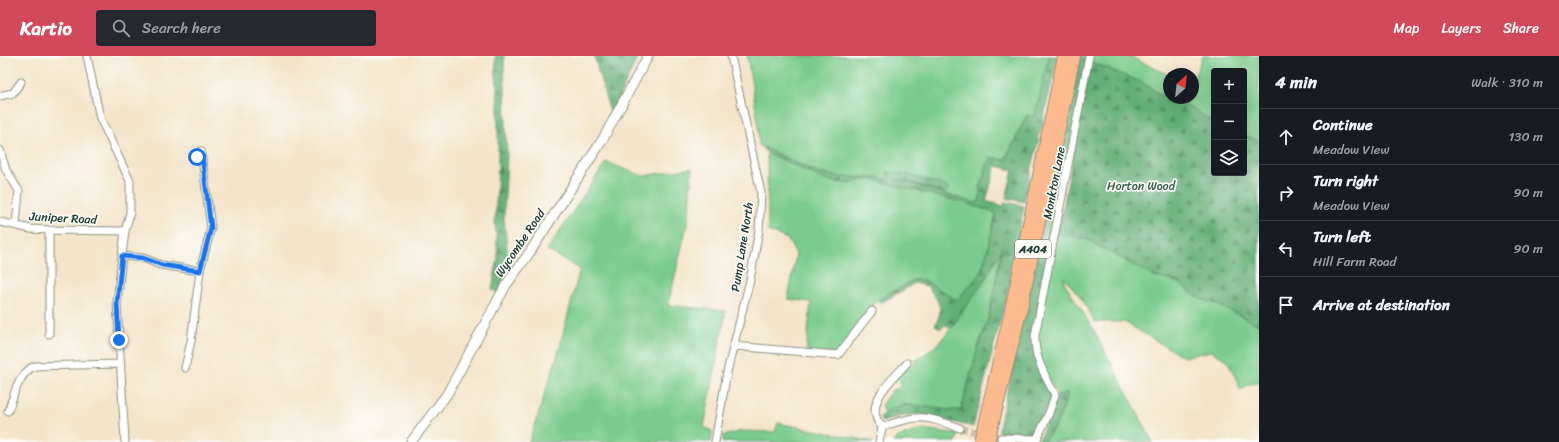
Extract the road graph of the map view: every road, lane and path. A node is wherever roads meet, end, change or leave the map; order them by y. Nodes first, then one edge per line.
1 (87, 56) edge
2 (648, 56) edge
3 (731, 56) edge
4 (1064, 56) edge
5 (1074, 56) edge
6 (1089, 56) edge
7 (21, 82) dead end
8 (0, 96) edge
9 (0, 150) edge
10 (200, 155) dead end
11 (0, 222) edge
12 (16, 225) junction
13 (49, 230) junction
14 (125, 231) junction
15 (122, 256) junction
16 (200, 271) junction
17 (872, 311) dead end
18 (49, 334) dead end
19 (733, 346) junction
20 (907, 363) dead end
21 (120, 364) junction
22 (183, 364) dead end
23 (8, 411) dead end
24 (882, 428) junction
25 (960, 428) tunnel mouth
26 (1001, 438) dead end
27 (125, 442) edge
28 (411, 442) edge
29 (715, 442) edge
30 (879, 442) edge
31 (980, 442) edge
32 (988, 442) edge

1 - 14 street
2 - 28 street, Wycombe Road
3 - 19 street, Pump Lane North
4 - 31 highway, A404
5 - 32 highway, A404
6 - 26 street, Monkton Lane
7 - 8 street
9 - 12 street
10 - 16 street
11 - 12 street, Juniper Road
12 - 13 street, Juniper Road
13 - 14 street, Juniper Road
13 - 18 street
14 - 15 street
15 - 16 street
15 - 21 street
16 - 22 street
17 - 19 street
19 - 29 street, Pump Lane North
20 - 24 street
21 - 23 street
21 - 27 street
24 - 25 street
24 - 30 street

